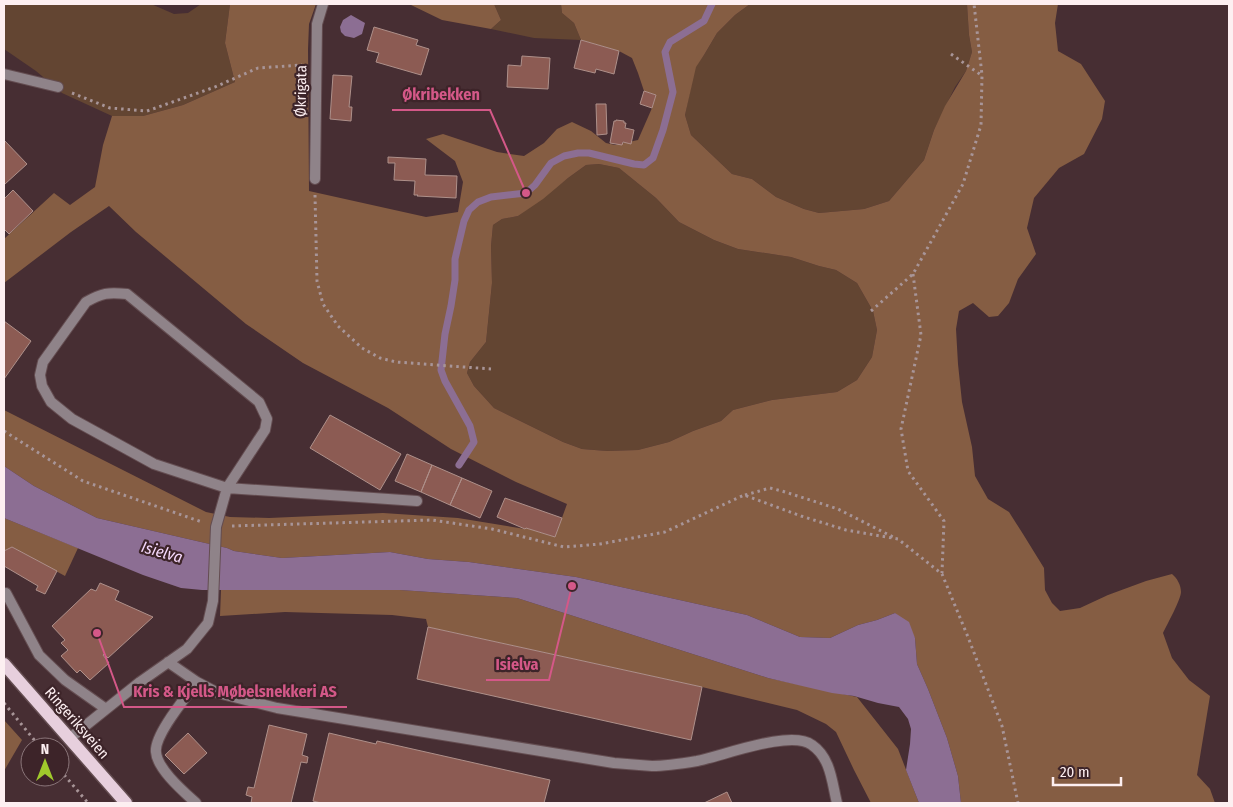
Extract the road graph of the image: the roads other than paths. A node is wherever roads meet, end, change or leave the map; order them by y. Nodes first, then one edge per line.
1 (322, 4) edge
2 (4, 74) edge
3 (58, 87) road end
4 (315, 180) road end
5 (227, 488) junction
6 (417, 501) dead end
7 (6, 593) dead end
8 (168, 662) junction
9 (4, 664) edge
10 (197, 682) junction
11 (106, 710) junction
12 (69, 737) edge
13 (70, 738) joint
14 (126, 803) edge
15 (196, 803) edge
16 (837, 803) edge

1 - 4 lane, Økrigata
2 - 3 lane
5 - 5 lane
5 - 6 lane
5 - 8 lane
7 - 11 lane
8 - 10 lane
8 - 11 lane
9 - 12 main road, Ringeriksveien
10 - 15 lane
10 - 16 lane
11 - 13 lane
13 - 14 main road, Ringeriksveien

